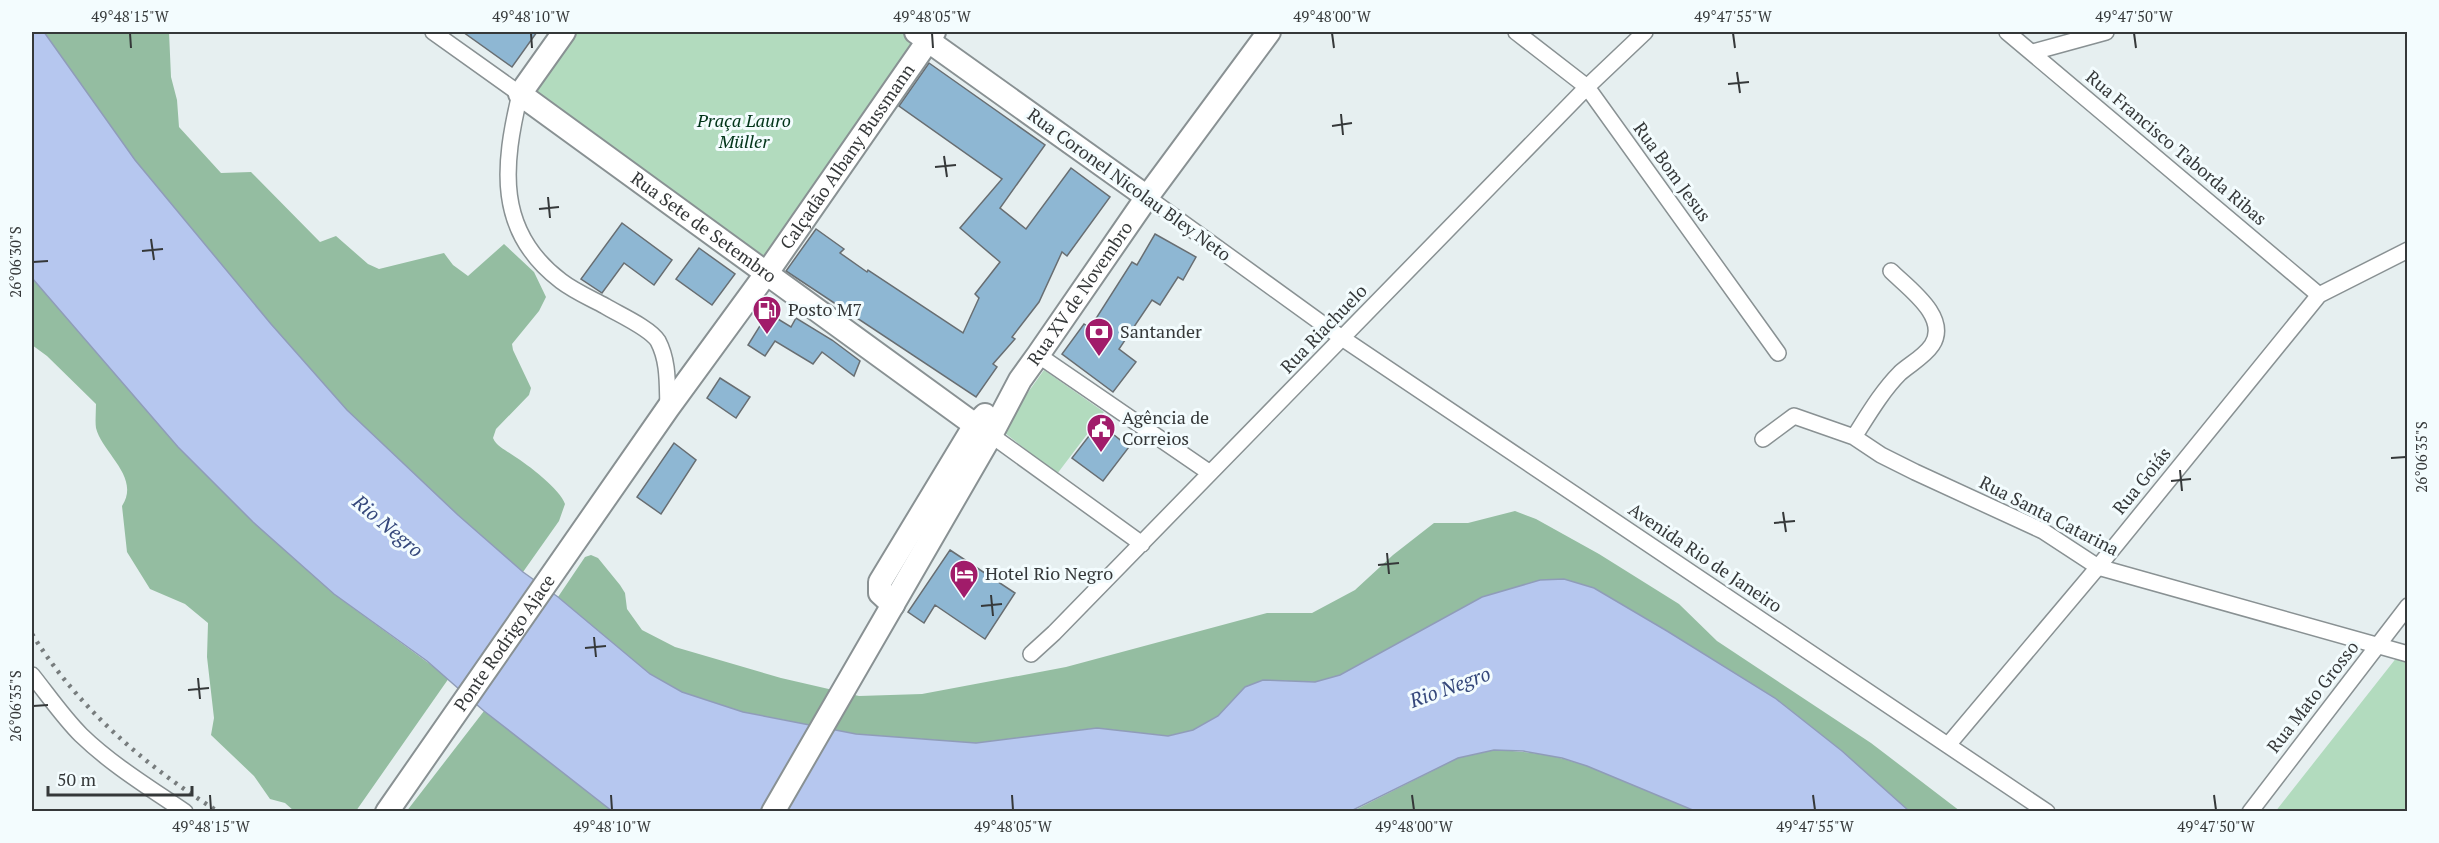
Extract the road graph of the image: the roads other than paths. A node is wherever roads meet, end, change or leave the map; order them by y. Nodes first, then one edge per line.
1 (433, 32) edge
2 (564, 32) edge
3 (1269, 32) edge
4 (1516, 32) edge
5 (1645, 32) edge
6 (2007, 32) edge
7 (2106, 32) edge
8 (926, 34) edge
9 (2033, 52) junction
10 (1587, 87) junction
11 (520, 94) junction
12 (1147, 197) junction
13 (2408, 250) edge
14 (1891, 271) dead end
15 (767, 272) junction
16 (2319, 296) junction
17 (1342, 338) junction
18 (1778, 353) dead end
19 (1038, 355) junction
20 (668, 408) junction
21 (983, 430) junction
22 (1854, 437) junction
23 (1763, 439) dead end
24 (1210, 473) junction
25 (1142, 543) junction
26 (2098, 567) junction
27 (2408, 606) edge
28 (2377, 646) junction
29 (1030, 654) dead end
30 (2408, 654) edge
31 (32, 675) edge
32 (1948, 745) junction
33 (185, 812) edge
34 (387, 812) edge
35 (773, 812) edge
36 (2047, 812) edge
37 (2250, 812) edge

1 - 11 street, Rua Sete de Setembro
2 - 11 main road
3 - 12 main road, Rua XV de Novembro
4 - 10 street, Rua Bom Jesus
5 - 10 street, Rua Riachuelo
6 - 9 street, Rua Francisco Taborda Ribas
7 - 9 street
8 - 12 main road, Rua Coronel Nicolau Bley Neto
8 - 15 main road, Calçadão Albany Bussmann
9 - 16 street, Rua Francisco Taborda Ribas
10 - 17 street, Rua Riachuelo
10 - 18 street, Rua Bom Jesus
11 - 15 main road, Rua Sete de Setembro
11 - 20 street
12 - 17 street, Rua Coronel Nicolau Bley Neto
12 - 19 main road, Rua XV de Novembro
13 - 16 street
14 - 22 street
15 - 20 main road, Calçadão Albany Bussmann
15 - 21 main road, Rua Sete de Setembro
16 - 26 street, Rua Goiás
17 - 24 street, Rua Riachuelo
17 - 32 street, Avenida Rio de Janeiro
19 - 21 main road, Rua XV de Novembro
19 - 24 street
20 - 34 main road, Ponte Rodrigo Ajace
21 - 25 street, Rua Sete de Setembro
21 - 35 main road, Rua XV de Novembro
22 - 23 street, Rua Santa Catarina
22 - 26 street, Rua Santa Catarina
24 - 25 street, Rua Riachuelo
25 - 29 street, Rua Riachuelo
26 - 28 street, Rua Santa Catarina
26 - 32 street, Rua Goiás
27 - 28 street, Rua Mato Grosso
28 - 30 street, Rua Santa Catarina
28 - 37 street, Rua Mato Grosso
31 - 33 street
32 - 36 street, Avenida Rio de Janeiro

